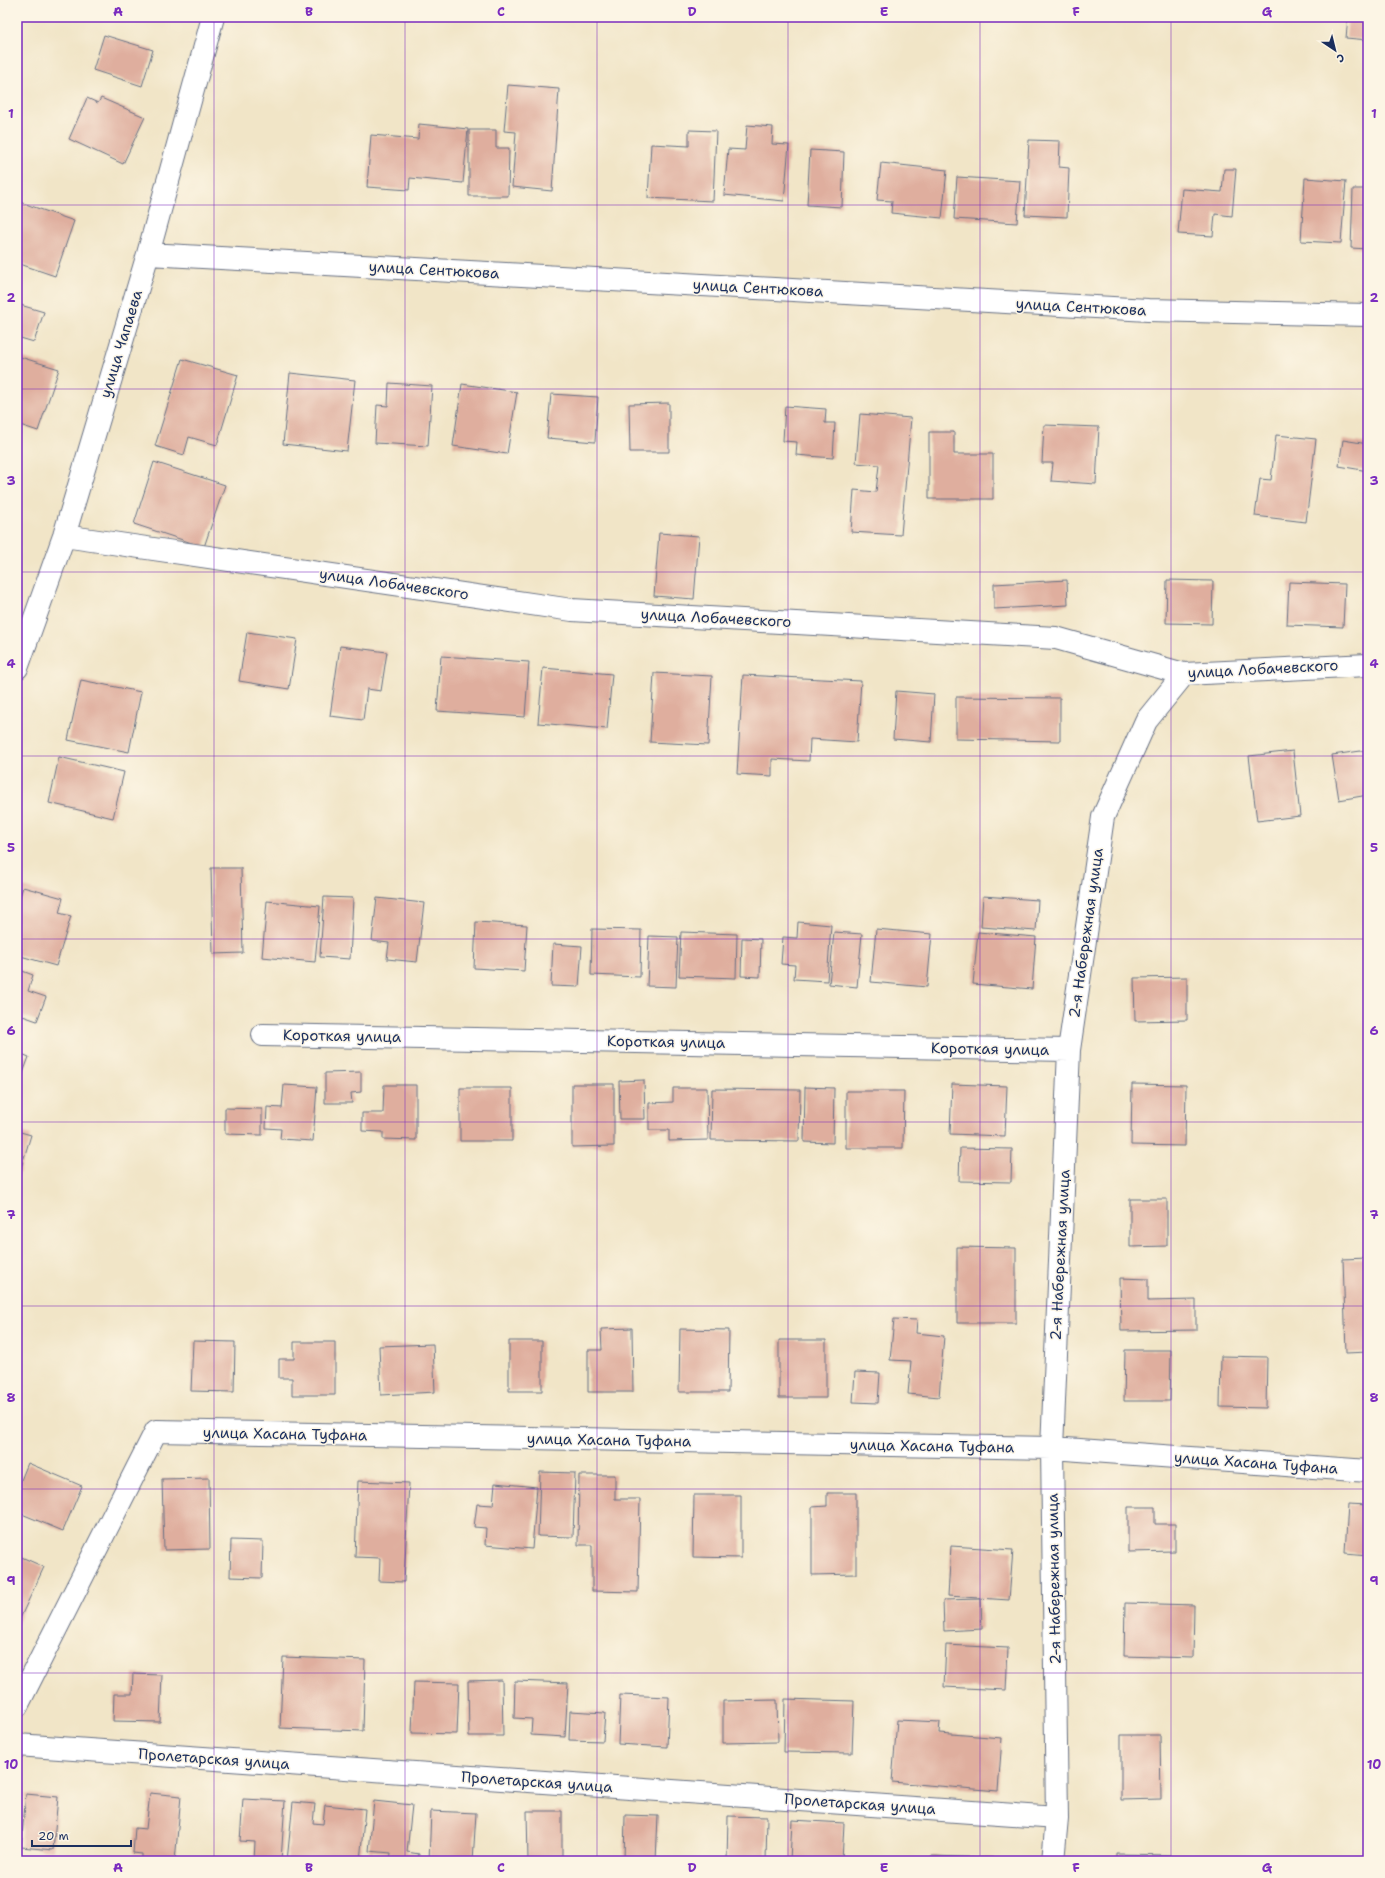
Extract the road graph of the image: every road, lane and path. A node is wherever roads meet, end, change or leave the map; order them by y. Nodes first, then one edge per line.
1 (213, 17) edge
2 (148, 254) junction
3 (1368, 315) edge
4 (64, 536) junction
5 (1368, 665) edge
6 (17, 668) edge
7 (1184, 674) junction
8 (263, 1035) dead end
9 (1069, 1050) junction
10 (1052, 1448) junction
11 (1368, 1471) edge
12 (17, 1706) edge
13 (17, 1746) edge
14 (1057, 1818) junction
15 (1053, 1861) edge

1 - 2 street, улица Чапаева
2 - 3 street, улица Сентюкова
2 - 4 street, улица Чапаева
4 - 6 street, улица Чапаева
4 - 7 street, улица Лобачевского
5 - 7 street, улица Лобачевского
7 - 9 street, 2-я Набережная улица
8 - 9 street, Короткая улица
9 - 10 street, 2-я Набережная улица
10 - 11 street, улица Хасана Туфана
10 - 12 street, улица Хасана Туфана
10 - 14 street, 2-я Набережная улица
13 - 14 street, Пролетарская улица
14 - 15 street, 2-я Набережная улица

